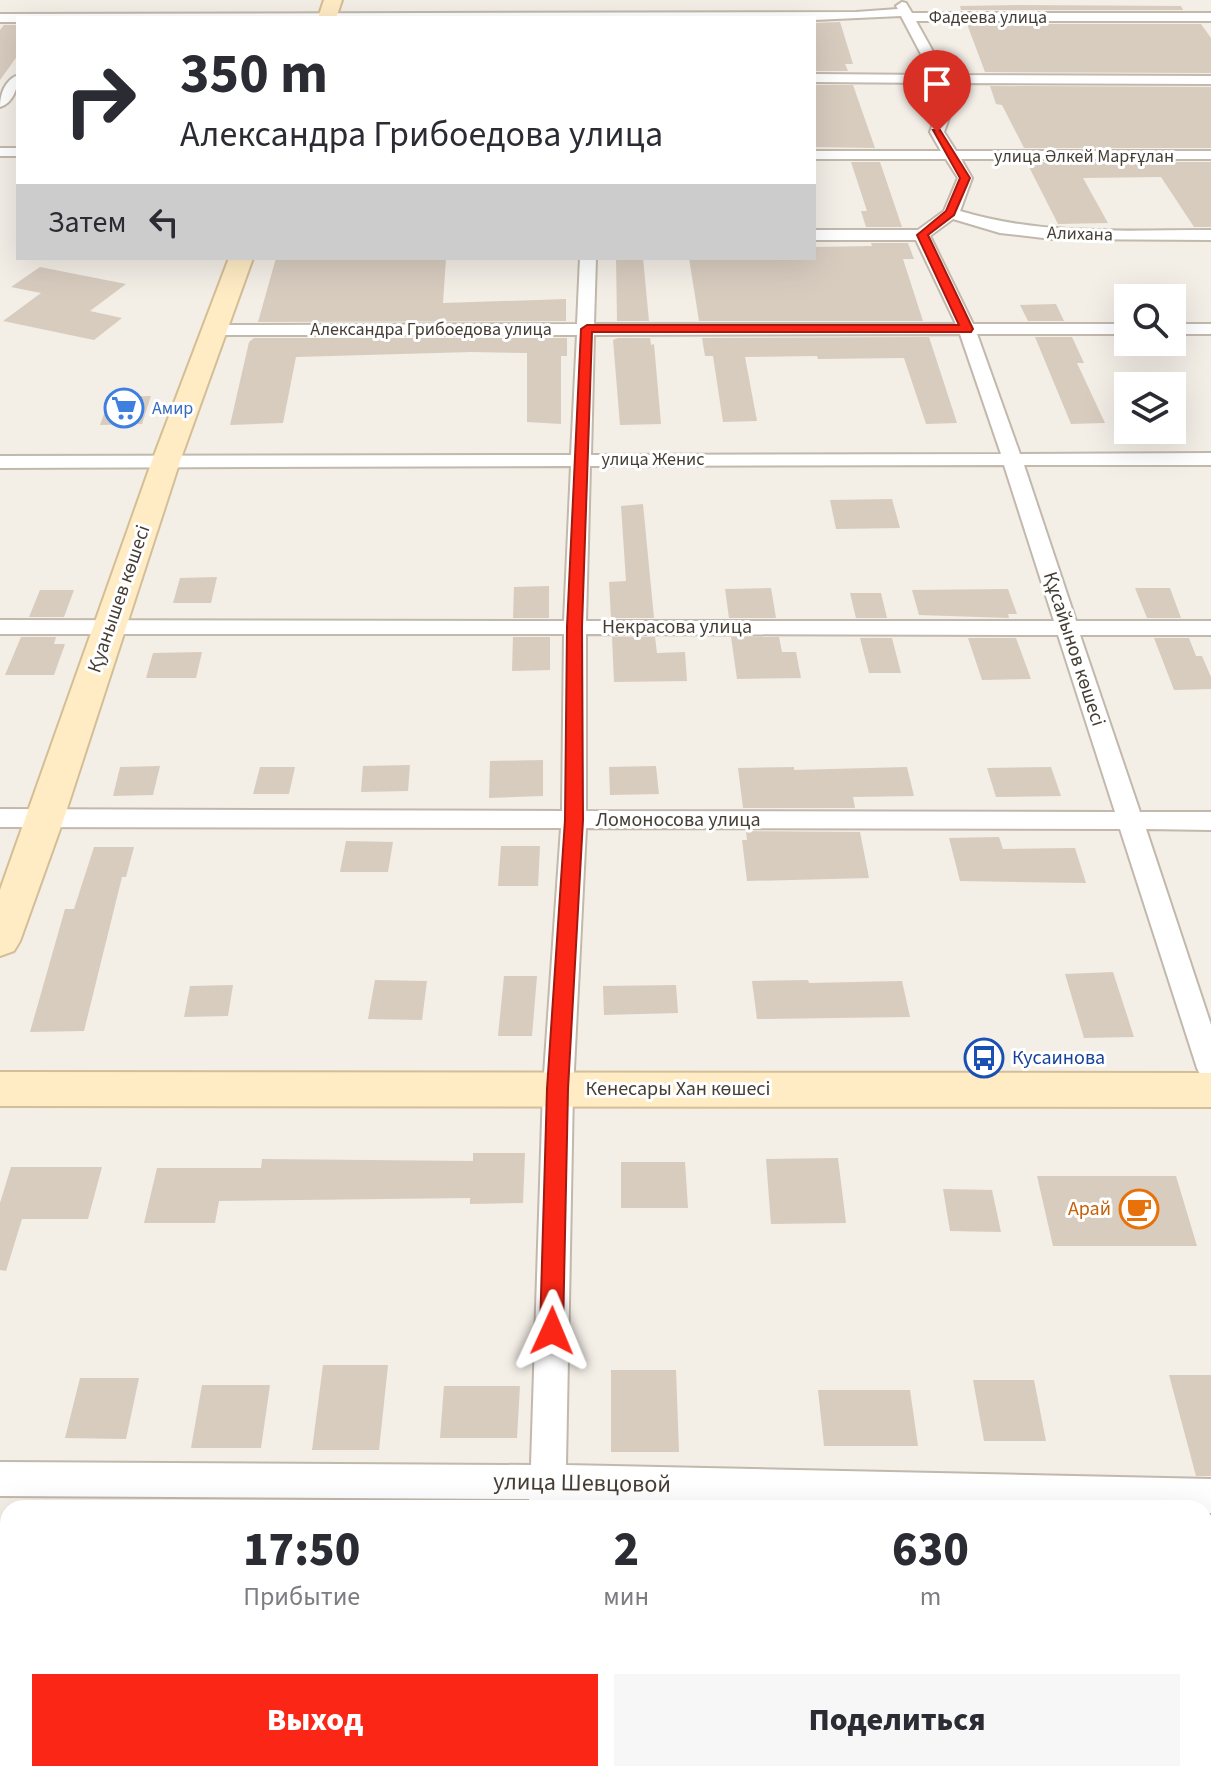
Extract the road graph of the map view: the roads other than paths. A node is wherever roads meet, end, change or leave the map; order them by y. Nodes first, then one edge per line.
1 (904, 10) edge
2 (816, 16) edge
3 (1211, 17) edge
4 (816, 78) edge
5 (944, 78) junction
6 (1211, 80) edge
7 (16, 82) edge
8 (0, 103) edge
9 (816, 155) edge
10 (1211, 155) edge
11 (951, 156) junction
12 (951, 213) junction
13 (816, 235) edge
14 (922, 235) junction
15 (1211, 235) edge
16 (240, 260) edge
17 (588, 260) edge
18 (587, 329) junction
19 (967, 329) junction
20 (1114, 329) edge
21 (1186, 329) edge
22 (1211, 329) edge
23 (215, 330) junction
24 (583, 459) junction
25 (1012, 459) junction
26 (1211, 459) edge
27 (166, 461) junction
28 (0, 462) edge
29 (0, 627) edge
30 (575, 627) junction
31 (1067, 627) junction
32 (109, 628) junction
33 (1211, 628) edge
34 (0, 818) edge
35 (46, 818) junction
36 (574, 820) junction
37 (1131, 821) junction
38 (1211, 821) edge
39 (0, 941) edge
40 (1211, 1068) edge
41 (0, 1089) edge
42 (558, 1089) junction
43 (1211, 1090) edge
44 (0, 1479) edge
45 (548, 1495) edge
46 (1211, 1496) edge

1 - 2 street, Фадеева улица
1 - 3 street, Фадеева улица
1 - 5 street
4 - 5 street
5 - 6 street
5 - 11 street
7 - 8 street
9 - 11 street, улица Әлкей Марғұлан
10 - 11 street, улица Әлкей Марғұлан
11 - 12 street
12 - 14 street
12 - 15 street, Алихана
13 - 14 street
14 - 19 street, Құсайынов көшесі
16 - 23 street, Қуанышев көшесі
17 - 18 street
18 - 19 street, Александра Грибоедова улица
18 - 23 street, Александра Грибоедова улица
18 - 24 street
19 - 20 street, Александра Грибоедова улица
19 - 25 street, Құсайынов көшесі
21 - 22 street
23 - 27 street, Қуанышев көшесі
24 - 25 street, улица Женис
24 - 27 street, улица Женис
24 - 30 street
25 - 26 street, улица Женис
25 - 31 street, Құсайынов көшесі
27 - 28 street, улица Женис
27 - 32 street, Қуанышев көшесі
29 - 32 street, Некрасова улица
30 - 31 street, Некрасова улица
30 - 32 street, Некрасова улица
30 - 36 street
31 - 33 street, Некрасова улица
31 - 37 street, Құсайынов көшесі
32 - 35 street, Қуанышев көшесі
34 - 35 street, Ломоносова улица
35 - 36 street, Ломоносова улица
35 - 39 street, Қуанышев көшесі
36 - 37 street, Ломоносова улица
36 - 42 street
37 - 38 street, Ломоносова улица
37 - 40 street, Құсайынов көшесі
41 - 42 street, Кенесары Хан көшесі
42 - 43 street, Кенесары Хан көшесі
42 - 45 street
44 - 45 street, улица Шевцовой
45 - 46 street, улица Шевцовой

